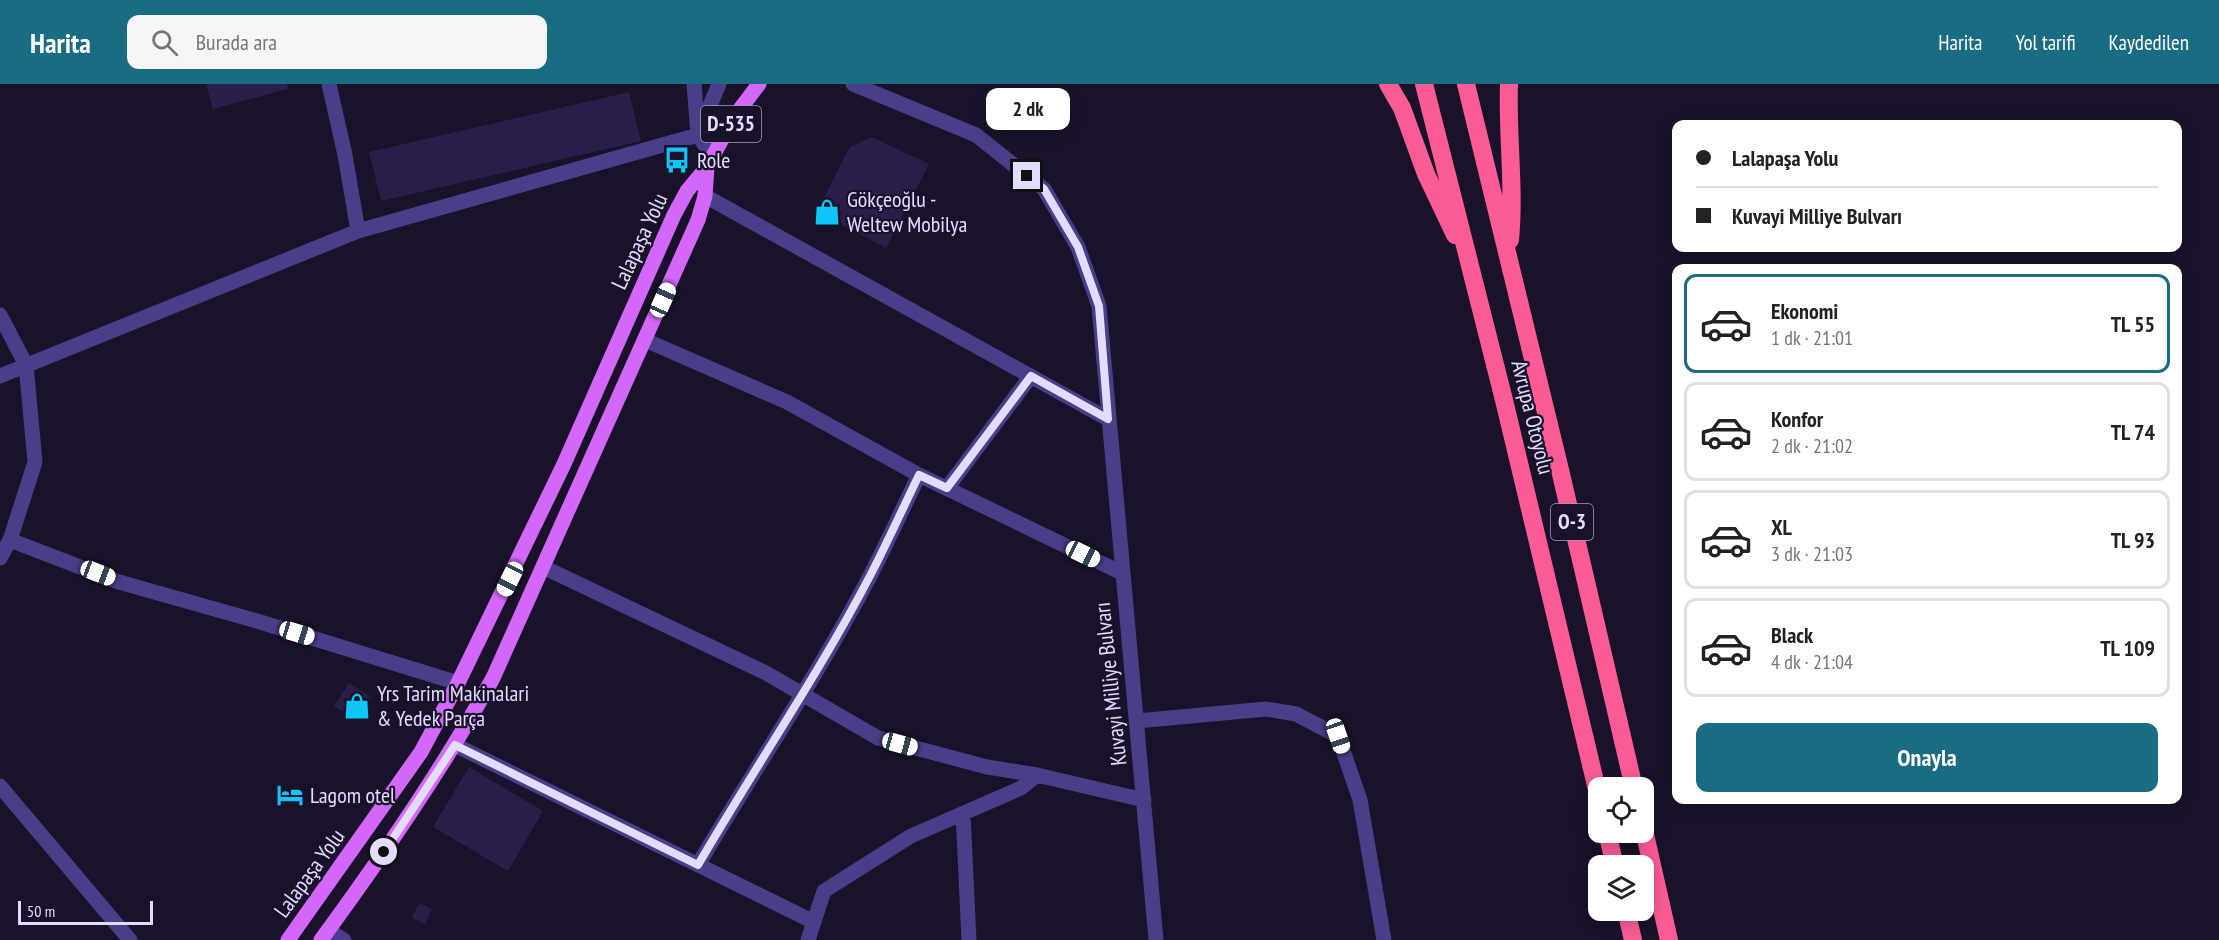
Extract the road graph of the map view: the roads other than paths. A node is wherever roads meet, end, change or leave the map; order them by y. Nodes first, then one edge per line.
1 (328, 84) edge
2 (694, 84) edge
3 (719, 84) edge
4 (759, 84) edge
5 (853, 84) edge
6 (1388, 84) edge
7 (1424, 84) edge
8 (1466, 84) edge
9 (1509, 84) edge
10 (698, 135) junction
11 (710, 162) junction
12 (705, 196) junction
13 (358, 231) junction
14 (1509, 257) junction
15 (1472, 270) junction
16 (0, 315) edge
17 (645, 340) junction
18 (26, 365) junction
19 (0, 376) edge
20 (1031, 376) junction
21 (1108, 419) junction
22 (919, 475) junction
23 (947, 488) junction
24 (10, 540) junction
25 (0, 558) edge
26 (543, 567) junction
27 (1122, 573) junction
28 (458, 683) junction
29 (803, 694) junction
30 (1137, 721) junction
31 (455, 745) junction
32 (1037, 776) junction
33 (1594, 777) edge
34 (1631, 777) edge
35 (0, 786) edge
36 (1144, 800) junction
37 (963, 813) junction
38 (1647, 843) edge
39 (698, 865) junction
40 (1628, 921) edge
41 (814, 922) junction
42 (325, 935) edge
43 (130, 940) edge
44 (288, 940) edge
45 (344, 940) edge
46 (808, 940) edge
47 (969, 940) edge
48 (1156, 940) edge
49 (1384, 940) edge
50 (1632, 940) edge
51 (1669, 940) edge

1 - 13 street
2 - 10 street
3 - 10 street
4 - 11 main road, D-535
5 - 21 street, Kuvayi Milliye Bulvarı
6 - 15 highway
7 - 15 highway, Avrupa Otoyolu / O-3
8 - 14 highway, Avrupa Otoyolu / O-3
9 - 14 highway
10 - 11 street
10 - 13 street
11 - 12 main road, Lalapaşa Yolu / D-535
11 - 28 main road, Lalapaşa Yolu / D-535
12 - 17 main road, Lalapaşa Yolu / D-535
12 - 20 street
13 - 18 street
14 - 34 highway, Avrupa Otoyolu / O-3
15 - 33 highway, Avrupa Otoyolu / O-3
16 - 18 street
17 - 22 street
17 - 26 main road, Lalapaşa Yolu / D-535
18 - 19 street
18 - 24 street
20 - 21 street
20 - 23 street
21 - 27 street, Kuvayi Milliye Bulvarı
22 - 23 street
22 - 29 street
23 - 27 street
24 - 25 street
24 - 28 street
26 - 29 street
26 - 31 main road, Lalapaşa Yolu / D-535
27 - 30 street, Kuvayi Milliye Bulvarı
28 - 44 main road, Lalapaşa Yolu / D-535
29 - 32 street
29 - 39 street
30 - 36 street, Kuvayi Milliye Bulvarı
30 - 49 street
31 - 39 street
31 - 42 main road, Lalapaşa Yolu / D-535
32 - 36 street
32 - 37 street
35 - 43 street
36 - 48 street, Kuvayi Milliye Bulvarı
37 - 41 street
37 - 47 street
38 - 51 highway
39 - 41 street
40 - 50 highway
41 - 46 street
42 - 45 street

